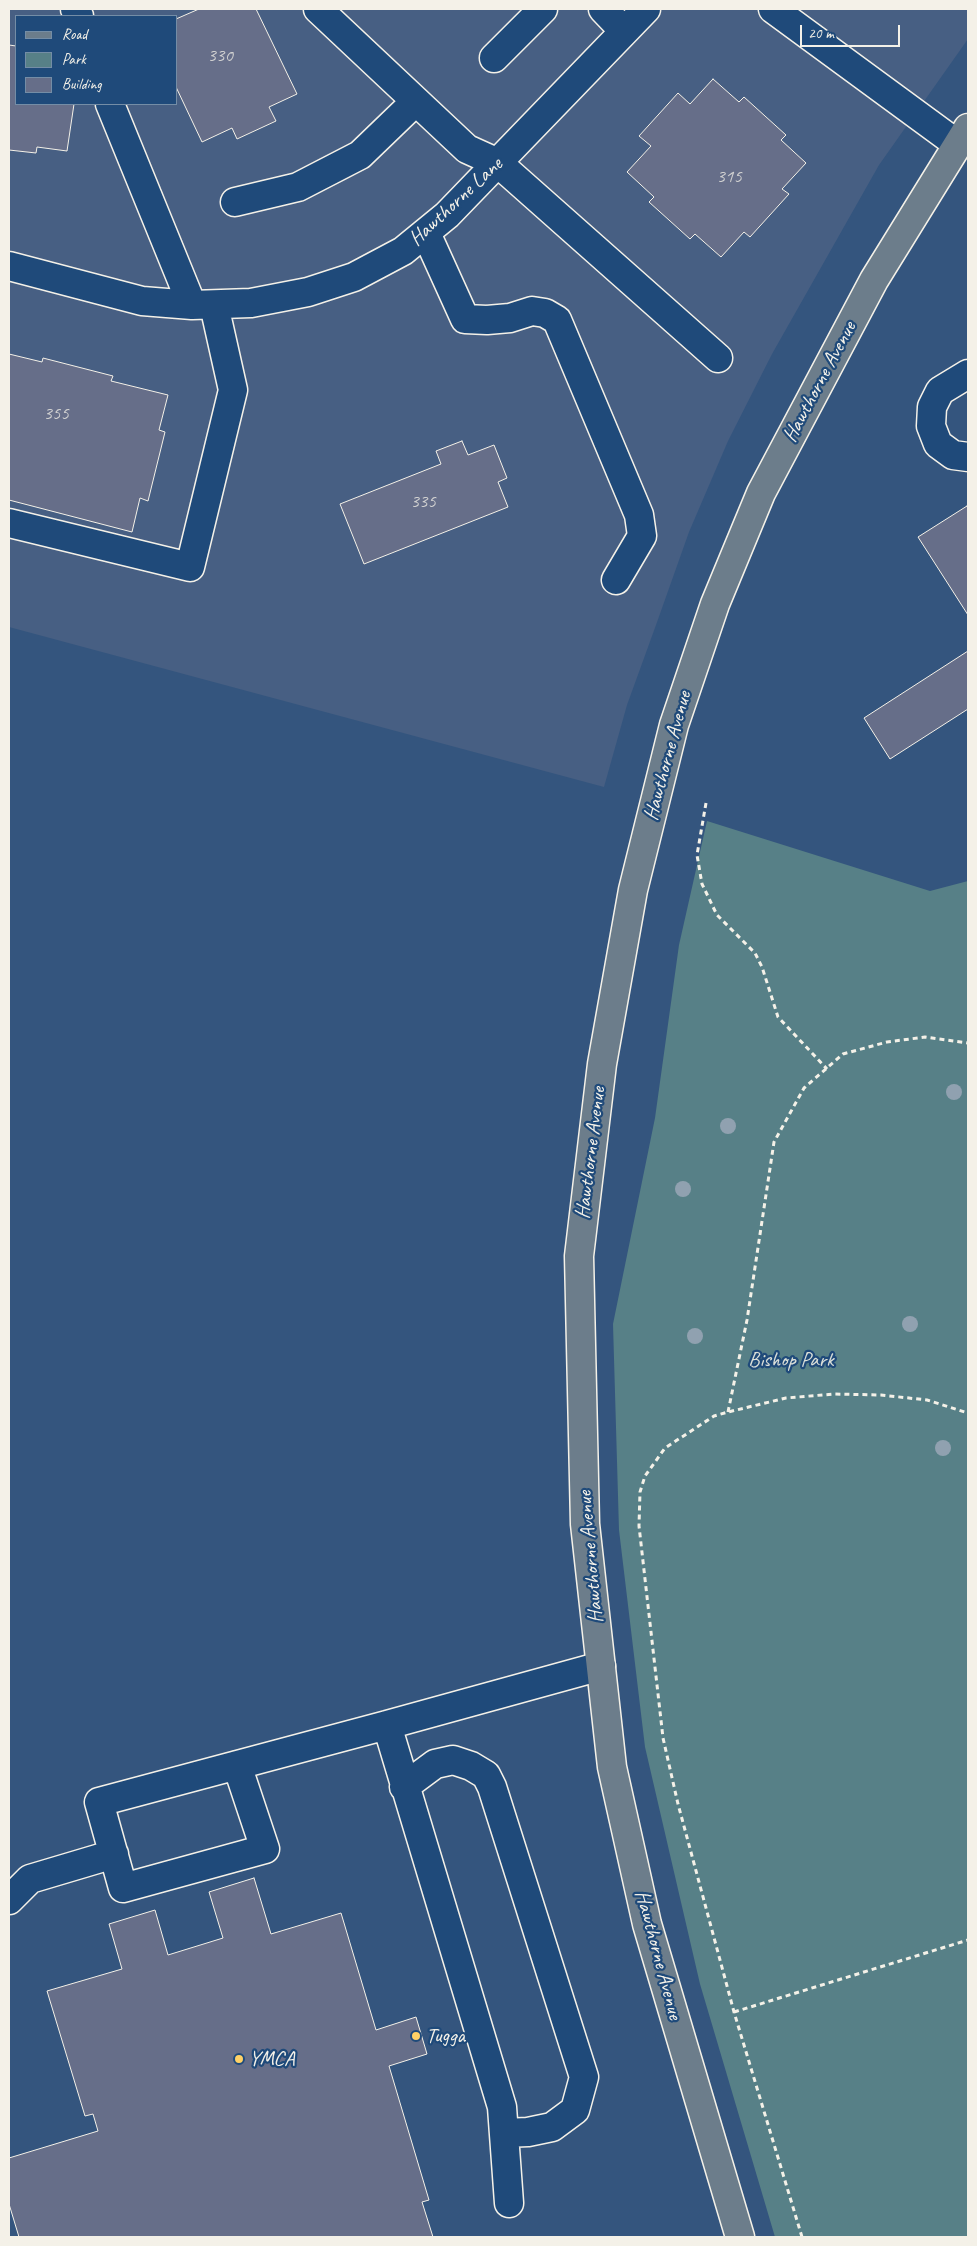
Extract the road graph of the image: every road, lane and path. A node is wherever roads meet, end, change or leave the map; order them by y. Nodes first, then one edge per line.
1 (318, 9) edge
2 (543, 9) edge
3 (603, 9) edge
4 (646, 9) edge
5 (773, 9) edge
6 (624, 31) junction
7 (494, 58) dead end
8 (416, 101) junction
9 (110, 105) edge
10 (963, 136) edge
11 (498, 163) junction
12 (235, 202) dead end
13 (426, 233) junction
14 (9, 266) edge
15 (203, 305) junction
16 (718, 358) dead end
17 (968, 374) edge
18 (968, 457) edge
19 (9, 522) edge
20 (616, 580) dead end
21 (706, 803) dead end
22 (968, 1043) edge
23 (827, 1069) junction
24 (728, 1412) junction
25 (968, 1413) edge
26 (601, 1666) junction
27 (387, 1725) junction
28 (237, 1765) junction
29 (404, 1787) junction
30 (114, 1854) junction
31 (9, 1900) edge
32 (968, 1940) edge
33 (734, 2012) junction
34 (505, 2133) junction
35 (509, 2203) dead end
36 (740, 2237) edge
37 (802, 2237) edge

1 - 8 street
2 - 7 street
3 - 6 street
4 - 6 street, Hawthorne Lane
5 - 10 street
6 - 11 street, Hawthorne Lane
8 - 11 street
8 - 12 street
9 - 15 street
10 - 26 main road, Hawthorne Avenue
11 - 13 street, Hawthorne Lane
11 - 16 street
13 - 15 street, Hawthorne Lane
13 - 20 street
14 - 15 street, Hawthorne Lane
15 - 19 street
17 - 18 street
21 - 23 path
22 - 23 path
23 - 24 path
24 - 25 path
24 - 33 path
26 - 27 street
26 - 36 main road, Hawthorne Avenue
27 - 28 street
27 - 29 street
28 - 30 street
28 - 30 street
29 - 34 street
29 - 34 street
30 - 31 street
32 - 33 path
33 - 37 path
34 - 35 street

